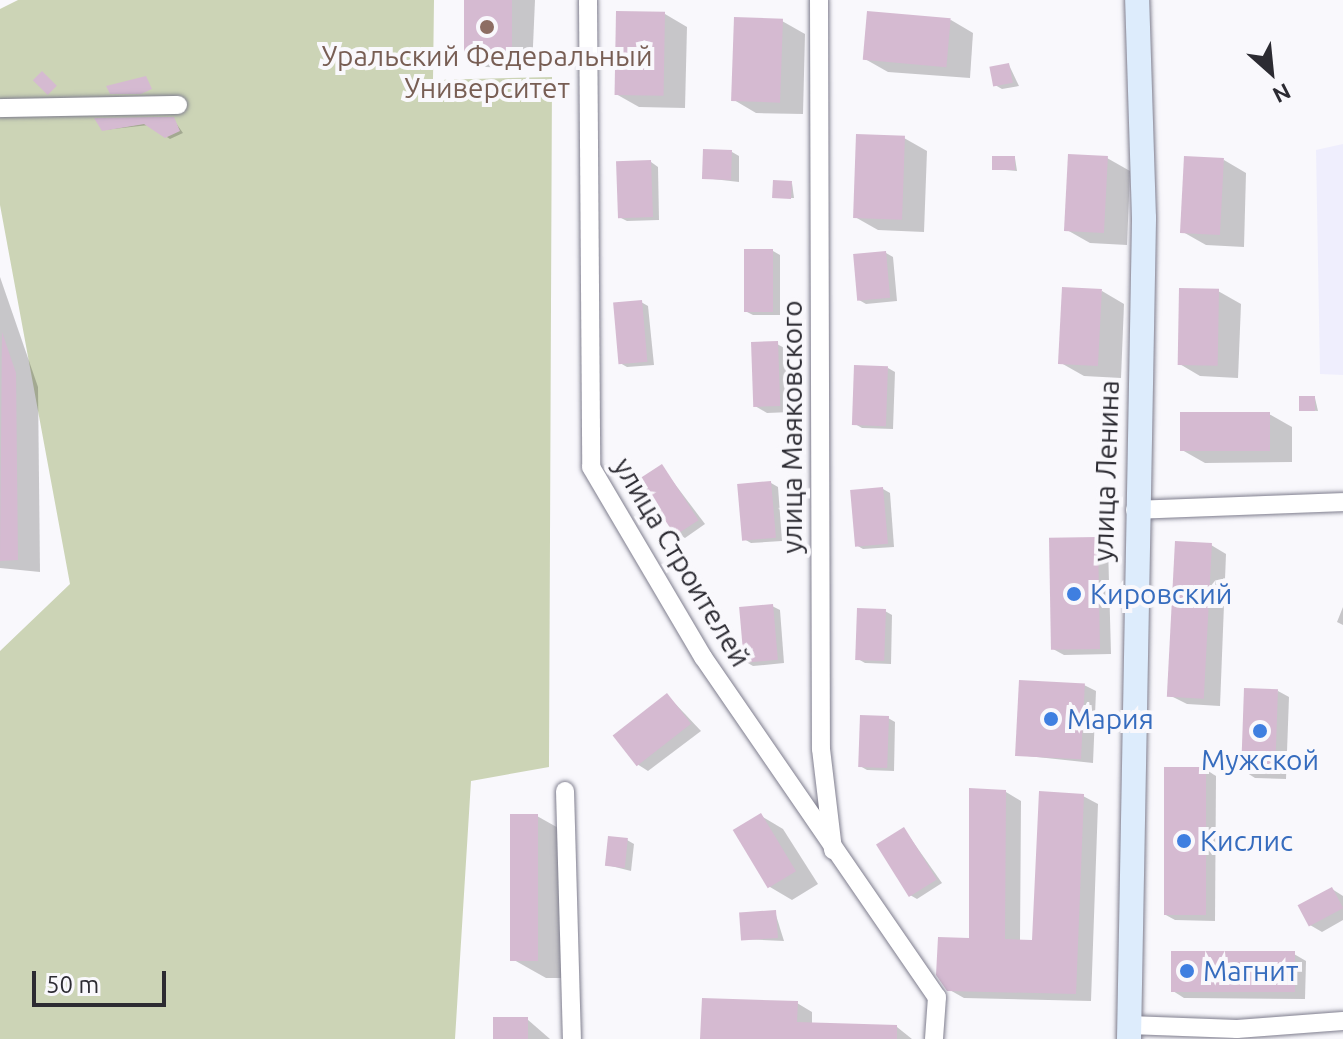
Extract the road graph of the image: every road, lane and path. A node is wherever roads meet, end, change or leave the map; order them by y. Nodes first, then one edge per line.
1 (588, 0) edge
2 (819, 0) edge
3 (1137, 0) edge
4 (178, 105) dead end
5 (0, 108) edge
6 (1343, 502) edge
7 (1135, 510) junction
8 (565, 791) dead end
9 (833, 853) junction
10 (1343, 1021) edge
11 (1129, 1032) edge
12 (572, 1039) edge
13 (934, 1039) edge

1 - 9 street, улица Строителей
2 - 9 street, улица Маяковского
3 - 7 main road, улица Ленина
4 - 5 street
6 - 7 street
7 - 11 main road, улица Ленина
8 - 12 street
9 - 13 street, улица Строителей
10 - 11 street

